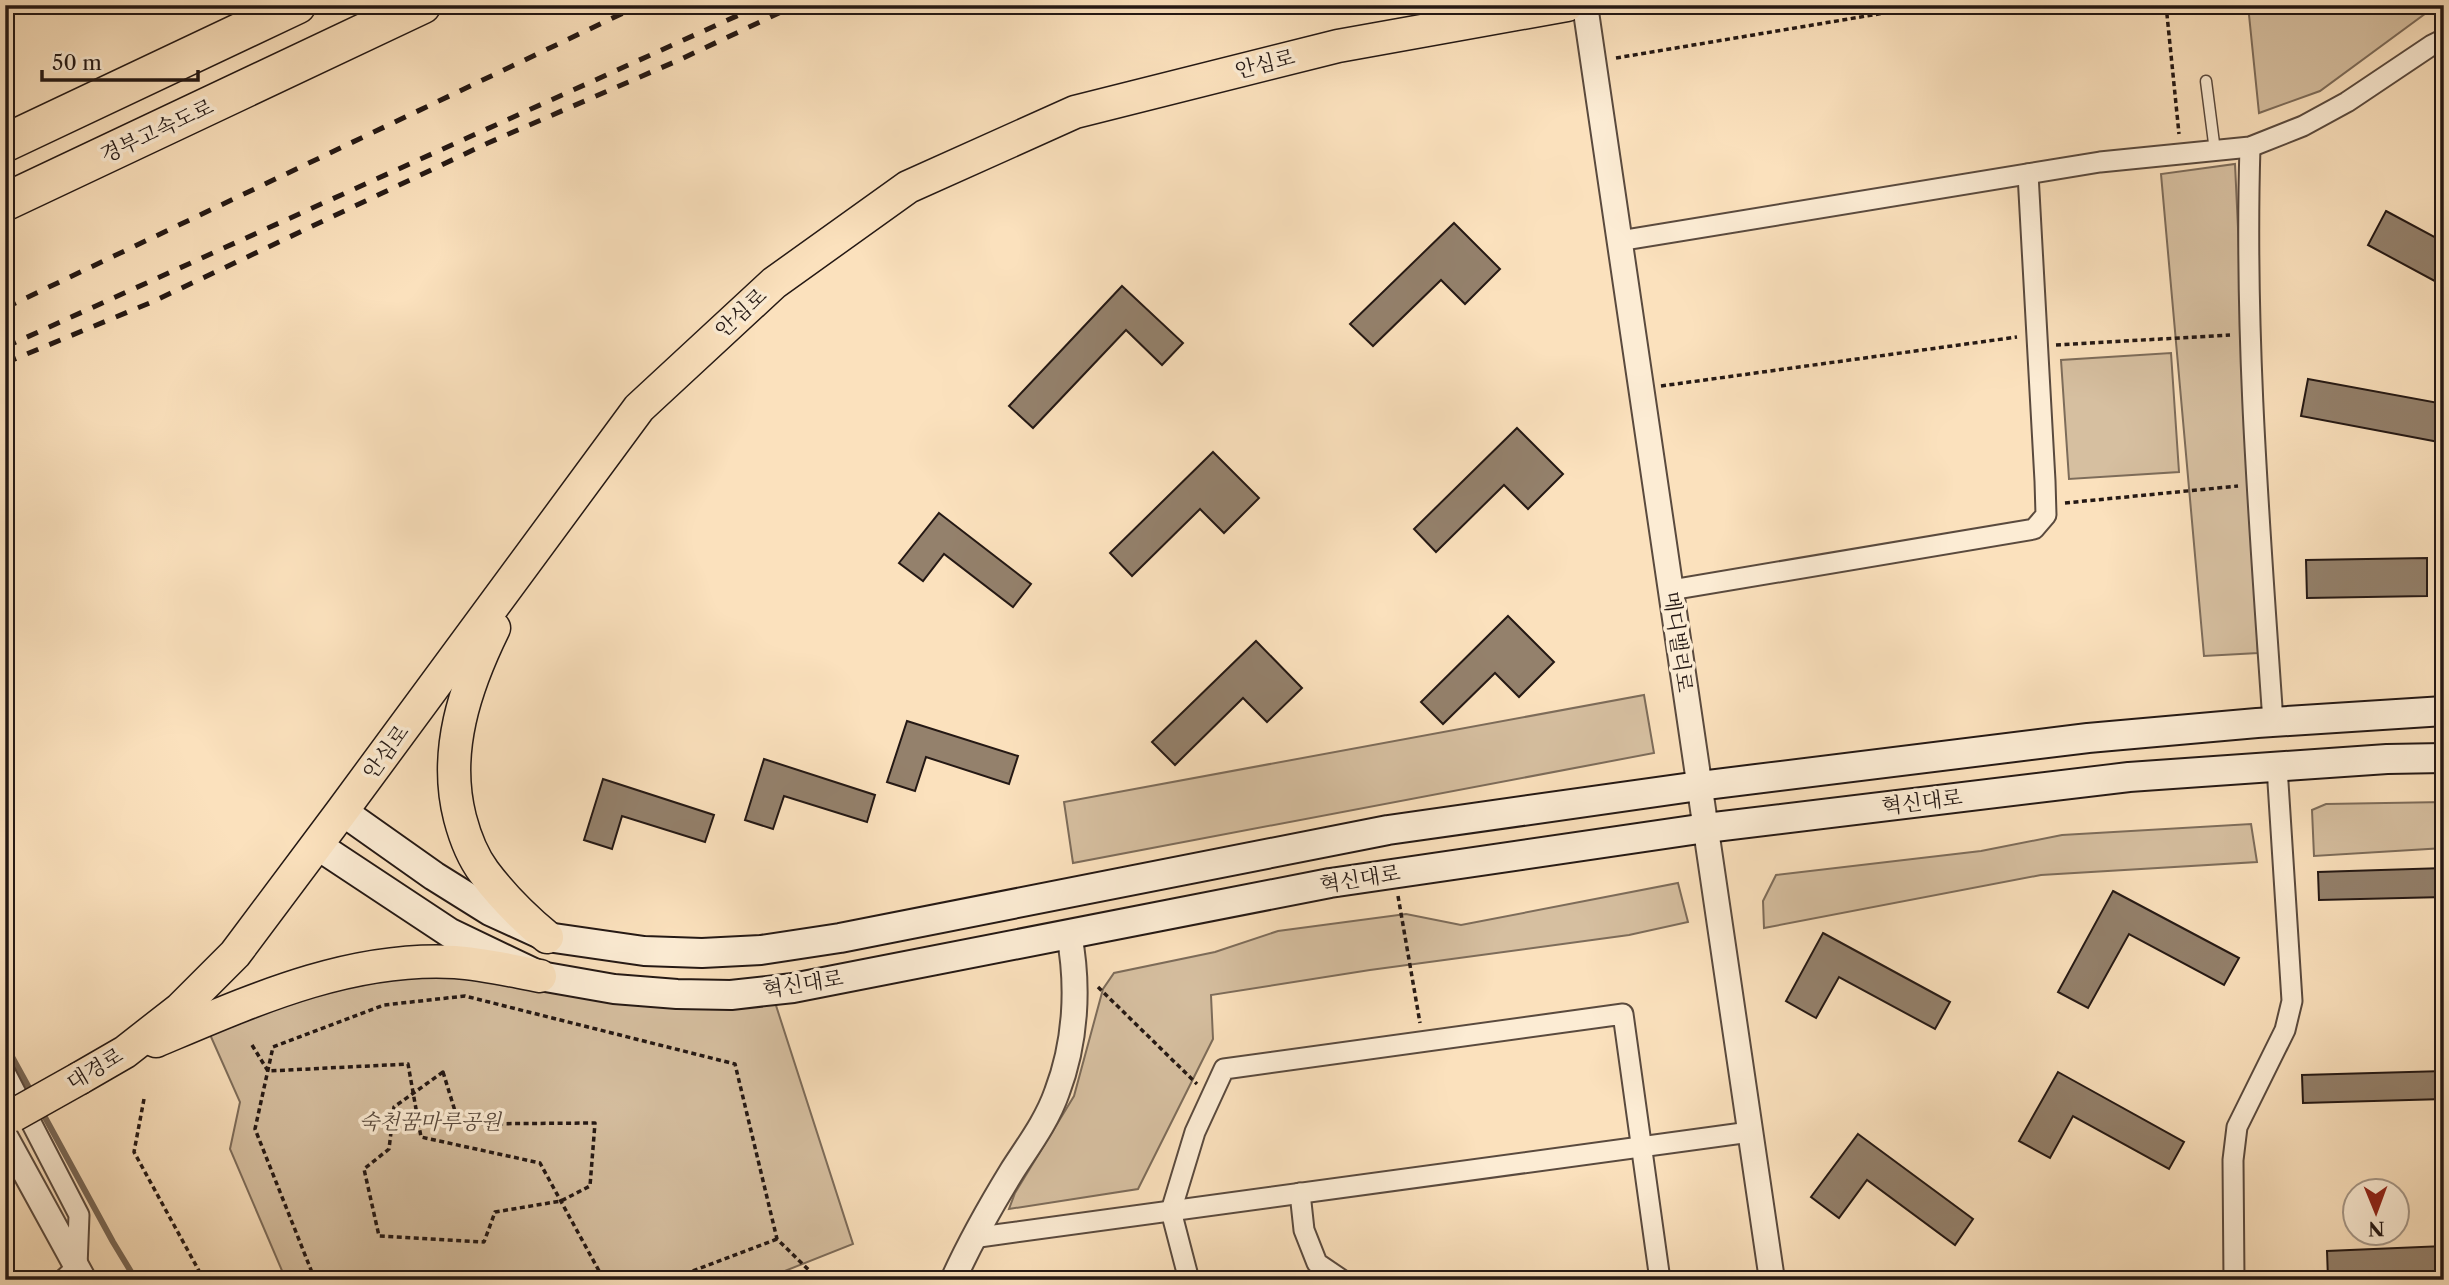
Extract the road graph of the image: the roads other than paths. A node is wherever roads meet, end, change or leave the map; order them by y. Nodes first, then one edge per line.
1 (297, 5) edge
2 (422, 5) edge
3 (1567, 5) edge
4 (1585, 5) edge
5 (2444, 39) edge
6 (2206, 81) dead end
7 (5, 143) edge
8 (2250, 147) junction
9 (2215, 150) junction
10 (2028, 174) junction
11 (5, 202) edge
12 (1619, 241) junction
13 (524, 565) junction
14 (1671, 590) junction
15 (2444, 711) edge
16 (2273, 722) junction
17 (2444, 758) edge
18 (2277, 767) junction
19 (1699, 786) junction
20 (342, 811) junction
21 (1706, 828) junction
22 (317, 845) junction
23 (1069, 934) junction
24 (547, 937) junction
25 (540, 976) junction
26 (180, 1009) joint
27 (107, 1063) junction
28 (5, 1072) edge
29 (8, 1124) edge
30 (1750, 1132) junction
31 (1643, 1148) junction
32 (1300, 1193) junction
33 (1171, 1211) junction
34 (972, 1238) junction
35 (75, 1275) edge
36 (953, 1280) edge
37 (1189, 1280) edge
38 (1342, 1280) edge
39 (1660, 1280) edge
40 (1772, 1280) edge
41 (2234, 1280) edge

1 - 7 highway
2 - 11 highway, 경부고속도로
3 - 13 main road, 안심로
4 - 12 street, 메디밸리로
5 - 8 street
6 - 9 lane
8 - 9 street
8 - 16 street
9 - 10 street
10 - 12 street
10 - 14 street
12 - 14 street, 메디밸리로
13 - 20 main road, 안심로
13 - 24 main road
14 - 19 street, 메디밸리로
15 - 16 main road
16 - 19 main road
17 - 18 main road, 혁신대로
18 - 21 main road, 혁신대로
18 - 41 street
19 - 21 street, 메디밸리로
19 - 24 main road
20 - 22 main road, 안심로
20 - 24 main road
21 - 23 main road, 혁신대로
21 - 30 street, 메디밸리로
22 - 25 main road, 혁신대로
22 - 26 main road, 안심로
23 - 25 main road, 혁신대로
23 - 34 street
25 - 27 main road
26 - 27 main road, 대경로
27 - 29 main road, 대경로, bridge
28 - 35 street
29 - 35 street
30 - 31 street
30 - 40 street, 메디밸리로
31 - 32 street
31 - 33 street
31 - 39 street
32 - 33 street
32 - 38 street
33 - 34 street
33 - 37 street
34 - 36 street

